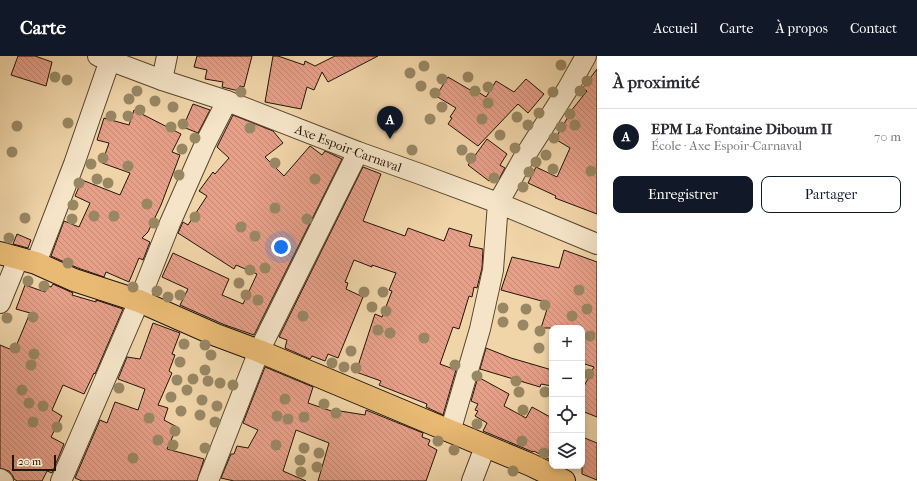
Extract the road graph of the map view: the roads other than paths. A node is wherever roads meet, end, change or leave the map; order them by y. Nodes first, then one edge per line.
1 (167, 56) edge
2 (586, 56) edge
3 (104, 58) edge
4 (162, 80) junction
5 (227, 101) junction
6 (358, 152) junction
7 (498, 203) junction
8 (597, 244) edge
9 (18, 258) edge
10 (139, 301) junction
11 (0, 303) edge
12 (259, 351) junction
13 (450, 432) junction
14 (486, 447) junction
15 (0, 479) edge
16 (3, 481) edge
17 (61, 481) edge
18 (208, 481) edge
19 (472, 481) edge
20 (564, 481) edge

1 - 4 street
2 - 7 street
3 - 4 street, Axe Espoir-Carnaval
3 - 9 street
4 - 5 street, Axe Espoir-Carnaval
5 - 6 street, Axe Espoir-Carnaval
5 - 10 street
6 - 7 street, Axe Espoir-Carnaval
6 - 12 street
7 - 8 street, Axe Espoir-Carnaval
7 - 13 street
9 - 10 main road
9 - 11 street
10 - 12 main road
10 - 17 street
12 - 13 main road
12 - 18 street
13 - 14 main road
14 - 19 street
14 - 20 main road
15 - 16 street

